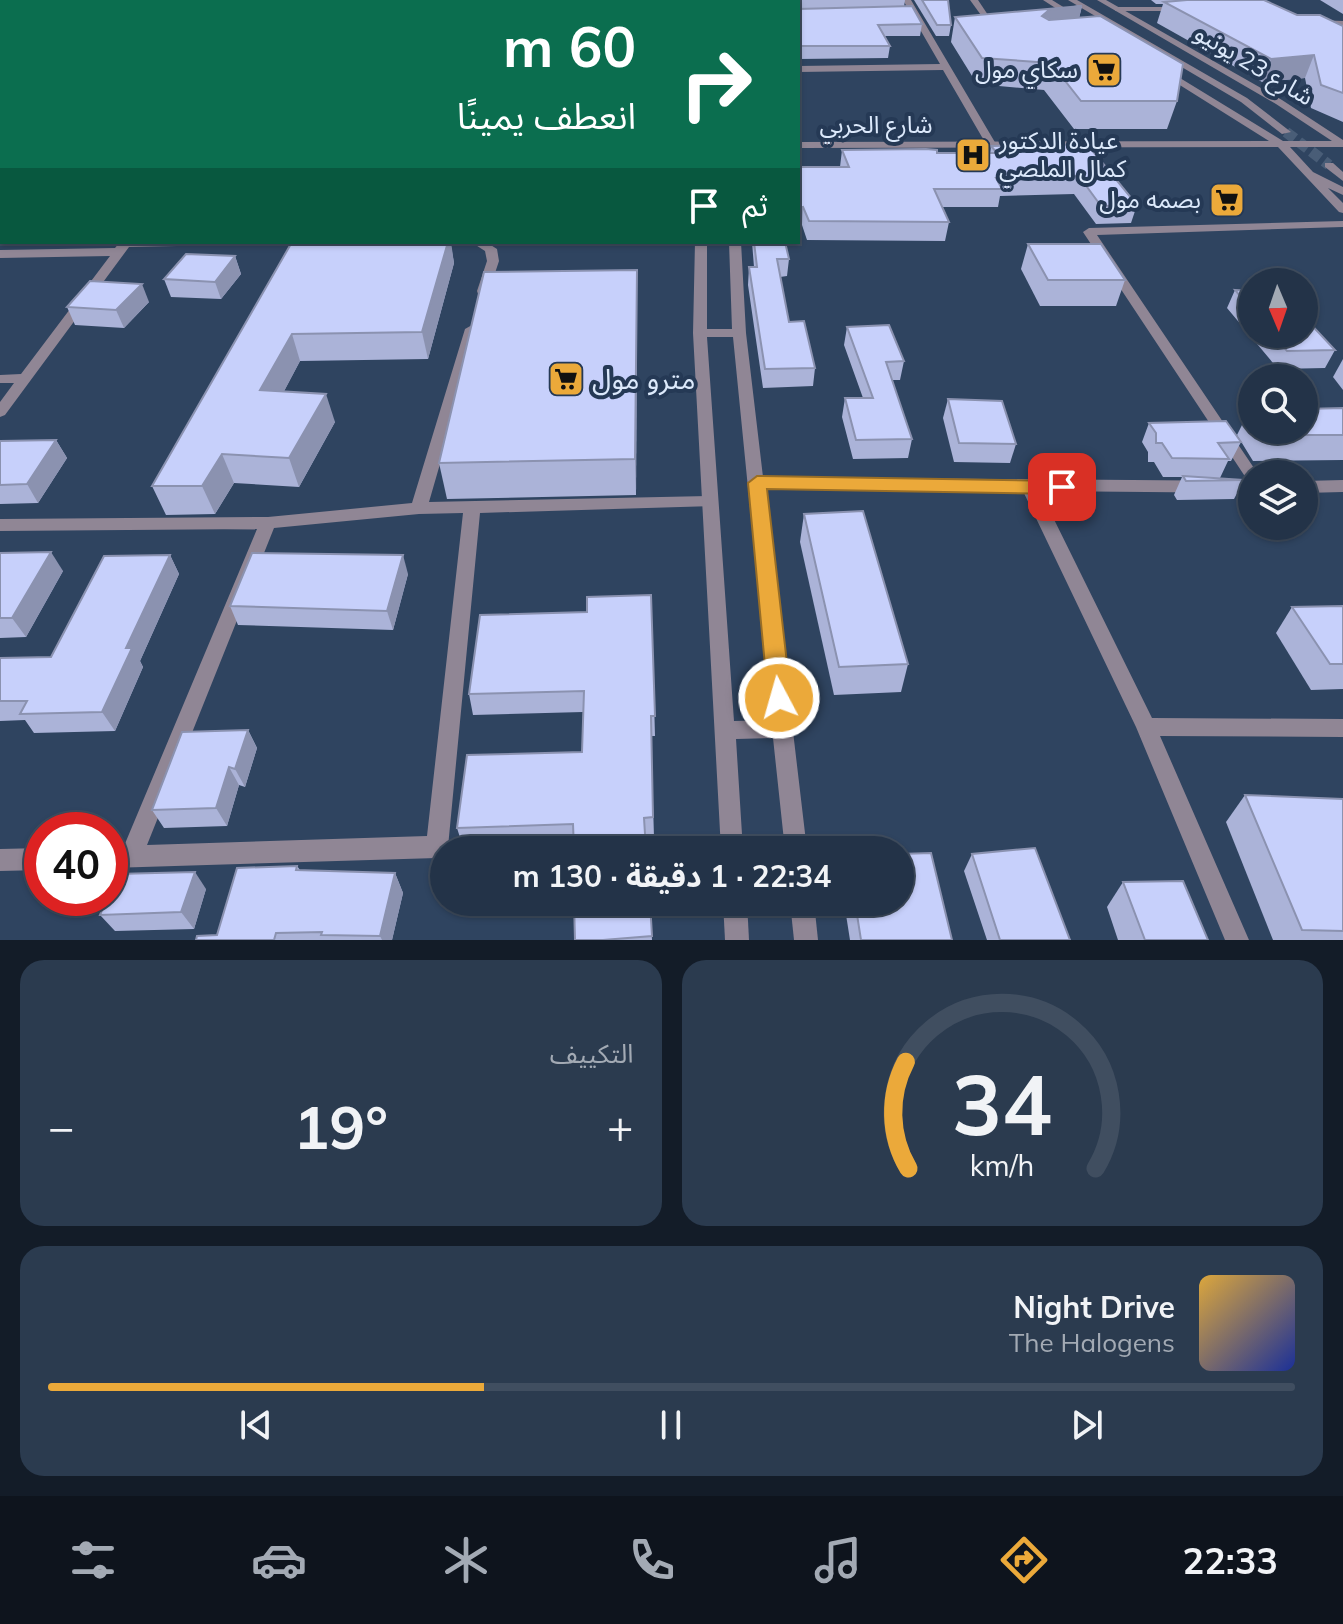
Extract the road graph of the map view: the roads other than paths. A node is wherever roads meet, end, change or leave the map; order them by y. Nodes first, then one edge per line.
1 (907, 0) edge
2 (974, 0) edge
3 (1047, 0) edge
4 (1072, 0) edge
5 (1101, 0) edge
6 (1118, 9) junction
7 (1192, 9) edge
8 (900, 13) edge
9 (915, 13) junction
10 (1082, 21) edge
11 (1343, 23) edge
12 (998, 33) edge
13 (1318, 34) edge
14 (1143, 39) junction
15 (1155, 65) edge
16 (947, 67) junction
17 (800, 69) edge
18 (1279, 102) junction
19 (1223, 106) junction
20 (1286, 132) tunnel mouth
21 (991, 144) junction
22 (1343, 144) edge
23 (800, 145) edge
24 (1282, 145) junction
25 (1193, 146) junction
26 (800, 152) edge
27 (1329, 165) tunnel mouth
28 (1306, 170) junction
29 (1343, 178) edge
30 (1343, 192) edge
31 (1343, 210) edge
32 (1343, 224) edge
33 (150, 244) edge
34 (481, 244) edge
35 (701, 244) edge
36 (735, 244) edge
37 (124, 246) edge
38 (0, 254) edge
39 (700, 333) junction
40 (739, 333) junction
41 (26, 378) junction
42 (0, 379) edge
43 (0, 412) edge
44 (1241, 460) edge
45 (757, 483) junction
46 (1343, 486) edge
47 (1238, 487) edge
48 (1318, 487) edge
49 (1030, 488) junction
50 (708, 502) junction
51 (419, 508) junction
52 (472, 509) junction
53 (268, 523) junction
54 (0, 525) edge
55 (1146, 727) junction
56 (1343, 728) edge
57 (782, 729) junction
58 (725, 730) junction
59 (731, 836) edge
60 (794, 836) edge
61 (128, 840) edge
62 (128, 856) edge
63 (24, 859) edge
64 (0, 860) edge
65 (736, 916) edge
66 (803, 916) edge
67 (737, 940) edge
68 (806, 940) edge
69 (1237, 940) edge

1 - 9 street
2 - 12 street
3 - 10 street
4 - 14 street
5 - 6 street, شارع 23 يونيو
6 - 7 street
6 - 18 street, شارع 23 يونيو
8 - 9 street
9 - 16 street
11 - 13 street
14 - 18 street
14 - 19 street
14 - 20 street
15 - 19 street, شارع 23 يونيو
16 - 17 street
16 - 21 street
18 - 22 street, شارع 23 يونيو
19 - 24 street, شارع 23 يونيو
21 - 23 street, شارع الحربي
21 - 25 street, شارع الحربي
22 - 24 street, شارع الحربي
24 - 25 street, شارع الحربي
24 - 28 street, شارع 23 يونيو
25 - 26 street, شارع الحربي
27 - 29 street
28 - 30 street
28 - 31 street, شارع 23 يونيو
32 - 44 street
33 - 37 street
34 - 51 street
35 - 39 street
36 - 40 street
37 - 38 street
37 - 41 street
39 - 40 street
39 - 50 street
40 - 45 street
41 - 42 street
41 - 43 street
45 - 49 street
45 - 57 street
46 - 48 street
47 - 49 street
49 - 55 street
50 - 52 street
50 - 58 street
51 - 52 street
51 - 53 street
52 - 62 street
53 - 54 street
53 - 61 street
55 - 56 street
55 - 69 street
57 - 58 street
57 - 60 street
58 - 59 street
63 - 64 street
65 - 67 street
66 - 68 street

